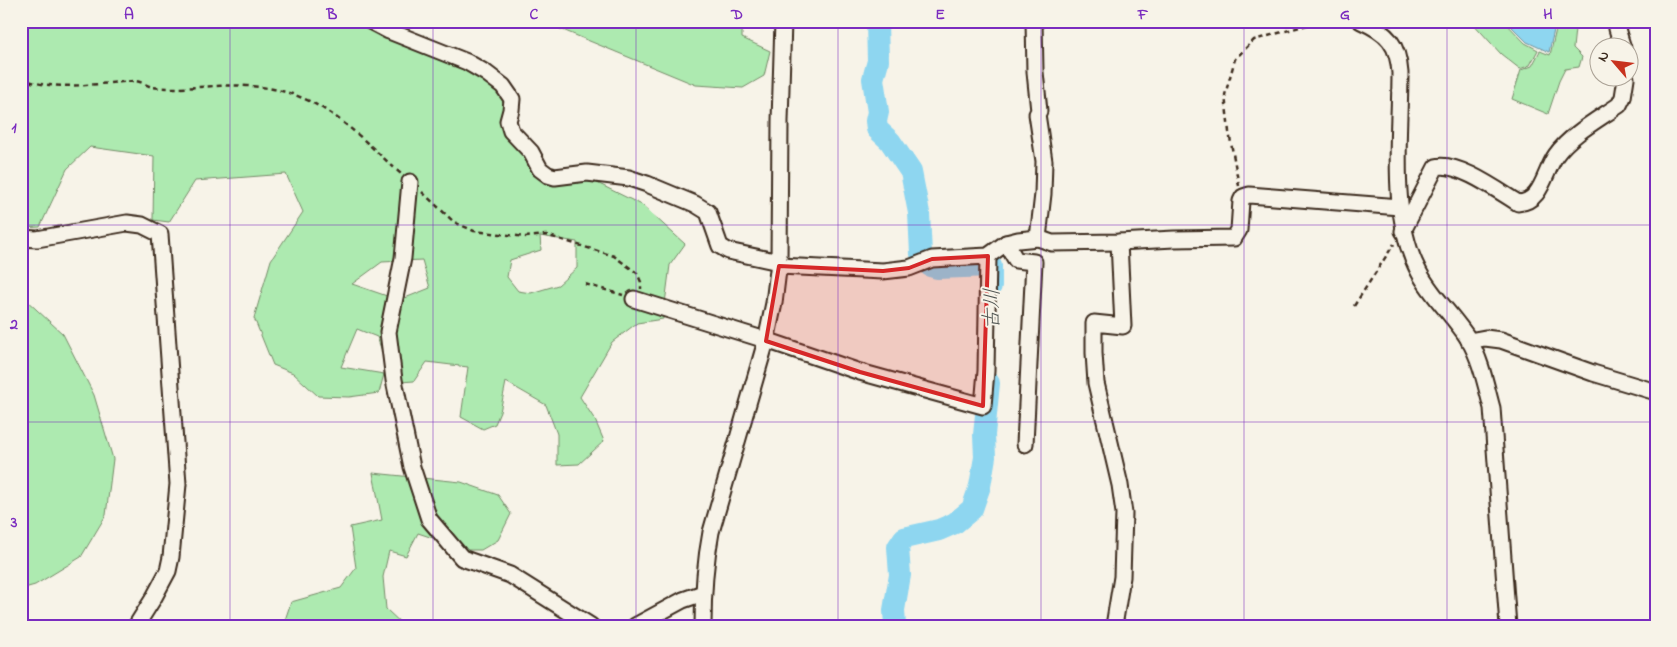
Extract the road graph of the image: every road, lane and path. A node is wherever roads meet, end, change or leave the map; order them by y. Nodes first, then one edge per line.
1 (370, 21) edge
2 (783, 21) edge
3 (1034, 21) edge
4 (1321, 21) edge
5 (1362, 21) edge
6 (1620, 21) edge
7 (1620, 38) edge
8 (21, 78) edge
9 (1624, 88) edge
10 (410, 182) junction
11 (1243, 197) junction
12 (1400, 207) junction
13 (1403, 231) junction
14 (21, 238) edge
15 (1038, 238) junction
16 (1119, 242) junction
17 (1006, 243) junction
18 (988, 263) junction
19 (779, 264) junction
20 (585, 284) dead end
21 (637, 300) junction
22 (1354, 306) dead end
23 (1470, 340) junction
24 (766, 341) junction
25 (1656, 392) edge
26 (1025, 444) dead end
27 (702, 593) junction
28 (136, 626) edge
29 (591, 626) edge
30 (635, 626) edge
31 (703, 626) edge
32 (1114, 626) edge
33 (1508, 626) edge

1 - 19 street
2 - 19 street
3 - 15 street
4 - 11 path
5 - 12 street
6 - 7 street
8 - 10 path
9 - 13 street
10 - 21 path
10 - 29 street
11 - 12 street
11 - 16 street
12 - 13 street
13 - 22 path
13 - 23 street
14 - 28 street
15 - 16 street
15 - 17 street
16 - 32 street
17 - 18 street
17 - 26 street
18 - 19 street
18 - 24 street
19 - 24 street
20 - 21 path
21 - 24 street
23 - 25 street
23 - 33 street
24 - 27 street
27 - 30 street
27 - 31 street

